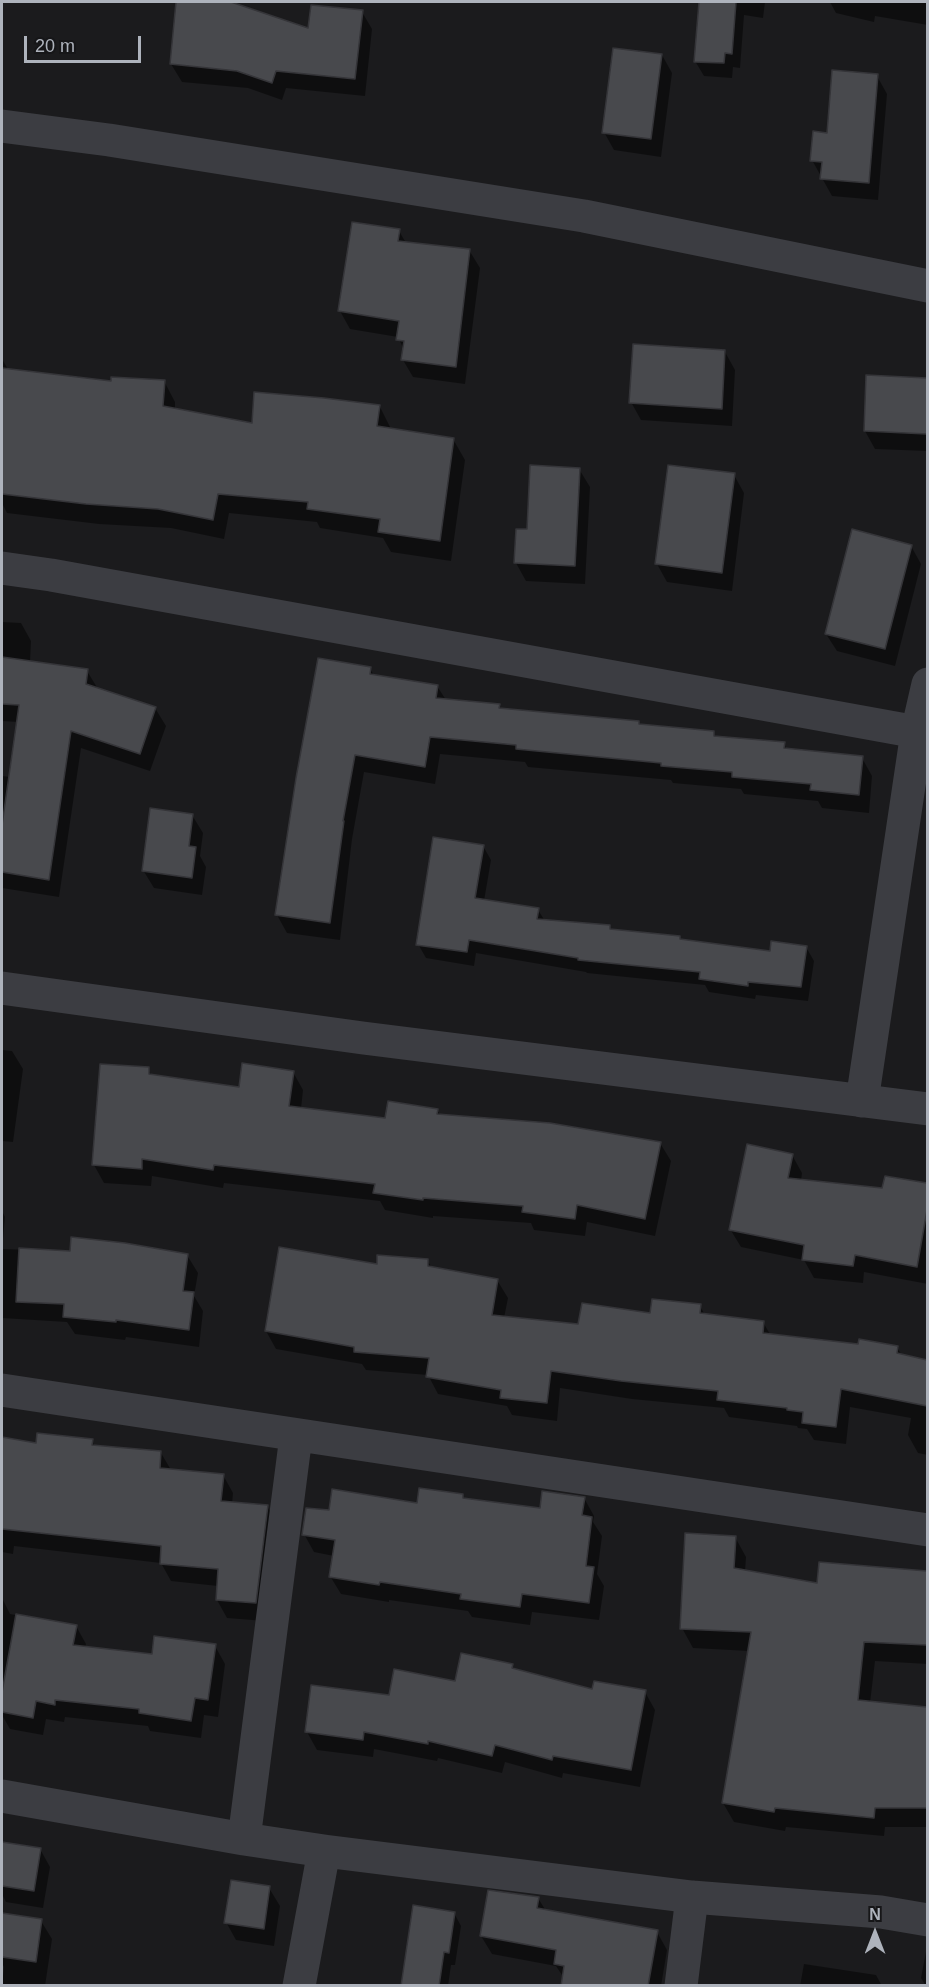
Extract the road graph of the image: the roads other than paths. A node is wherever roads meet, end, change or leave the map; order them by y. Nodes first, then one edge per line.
1 (2, 126) edge
2 (927, 286) edge
3 (2, 568) edge
4 (927, 684) edge
5 (917, 732) junction
6 (2, 988) edge
7 (862, 1101) junction
8 (927, 1109) edge
9 (2, 1390) edge
10 (296, 1436) junction
11 (927, 1530) edge
12 (2, 1796) edge
13 (244, 1839) junction
14 (324, 1851) junction
15 (692, 1897) junction
16 (927, 1920) edge
17 (299, 1986) edge
18 (681, 1986) edge

1 - 2 street
3 - 5 street
4 - 5 street
5 - 7 street
6 - 7 street
7 - 8 street
9 - 10 street
10 - 11 street
10 - 13 street
12 - 13 street
13 - 14 street
14 - 15 street
14 - 17 street
15 - 16 street
15 - 18 street

